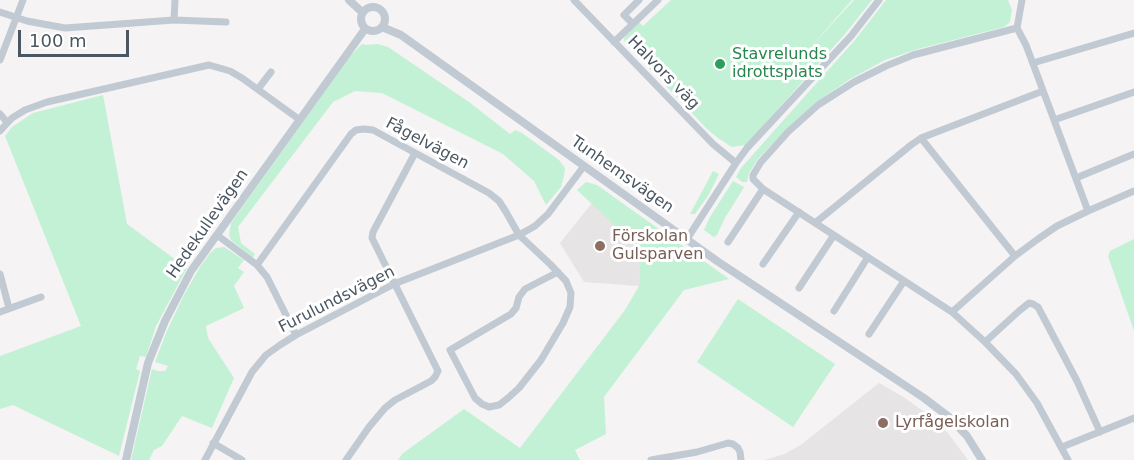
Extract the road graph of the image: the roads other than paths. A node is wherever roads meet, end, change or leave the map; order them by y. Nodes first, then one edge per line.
1 (23, 0) edge
2 (175, 0) edge
3 (349, 0) edge
4 (574, 0) edge
5 (639, 0) edge
6 (658, 0) edge
7 (879, 0) edge
8 (1022, 0) edge
9 (0, 12) edge
10 (362, 12) junction
11 (16, 18) junction
12 (174, 20) junction
13 (226, 22) dead end
14 (633, 24) junction
15 (382, 27) junction
16 (1017, 28) junction
17 (365, 29) junction
18 (1134, 33) edge
19 (614, 42) junction
20 (0, 60) edge
21 (1032, 63) junction
22 (271, 72) dead end
23 (258, 89) junction
24 (1043, 91) junction
25 (1134, 92) edge
26 (0, 114) edge
27 (300, 120) junction
28 (1054, 120) junction
29 (7, 122) junction
30 (0, 130) edge
31 (921, 138) junction
32 (415, 153) junction
33 (1134, 154) edge
34 (736, 163) junction
35 (584, 166) junction
36 (1076, 178) junction
37 (763, 189) junction
38 (1134, 191) edge
39 (1088, 211) junction
40 (799, 212) junction
41 (815, 223) junction
42 (217, 235) junction
43 (519, 235) junction
44 (834, 235) junction
45 (687, 239) junction
46 (728, 242) dead end
47 (1015, 256) junction
48 (868, 257) junction
49 (763, 264) dead end
50 (257, 265) junction
51 (558, 272) junction
52 (0, 274) edge
53 (904, 281) junction
54 (394, 284) junction
55 (800, 288) dead end
56 (41, 297) dead end
57 (9, 308) junction
58 (834, 311) dead end
59 (0, 312) edge
60 (952, 312) junction
61 (869, 334) dead end
62 (296, 335) junction
63 (985, 342) junction
64 (1134, 418) edge
65 (1100, 432) junction
66 (213, 443) junction
67 (1062, 447) junction
68 (126, 460) edge
69 (205, 460) edge
70 (242, 460) edge
71 (346, 460) edge
72 (651, 460) edge
73 (741, 460) edge
74 (982, 460) edge
75 (1068, 460) edge

1 - 11 street
2 - 12 street
3 - 10 street
4 - 19 street, Halvors väg
5 - 14 street
6 - 14 street
7 - 34 street
8 - 16 street
9 - 11 street
10 - 15 street
10 - 17 street
11 - 12 street
11 - 20 street
12 - 13 street
14 - 19 street
15 - 17 street
15 - 35 street, Tunhemsvägen
16 - 21 street
16 - 37 street
17 - 27 street, Hedekullevägen
18 - 21 street
19 - 34 street, Halvors väg
21 - 24 street
22 - 23 street
23 - 27 street
23 - 29 street
24 - 28 street
24 - 31 street
25 - 28 street
26 - 29 street
27 - 42 street, Hedekullevägen
28 - 36 street
29 - 30 street
31 - 41 street
31 - 47 street
32 - 43 street, Fågelvägen
32 - 50 street, Fågelvägen
32 - 54 street
33 - 36 street
34 - 45 street
35 - 43 street, Furulundsvägen
35 - 45 street, Tunhemsvägen
36 - 39 street
37 - 40 street
37 - 46 street
38 - 39 street
39 - 47 street
40 - 41 street
40 - 49 street
41 - 44 street
42 - 50 street
42 - 68 street, Hedekullevägen
43 - 51 street
43 - 54 street, Furulundsvägen
44 - 48 street
44 - 55 street
45 - 74 street, Tunhemsvägen
47 - 60 street
48 - 53 street
48 - 58 street
50 - 62 street
51 - 51 street
52 - 57 street
53 - 60 street
53 - 61 street
54 - 62 street, Furulundsvägen
54 - 71 street
56 - 57 street
57 - 59 street
60 - 63 street
62 - 66 street, Furulundsvägen
63 - 65 street
63 - 67 street
64 - 65 street
65 - 67 street
66 - 69 street, Furulundsvägen
66 - 70 street
67 - 75 street
72 - 73 street

